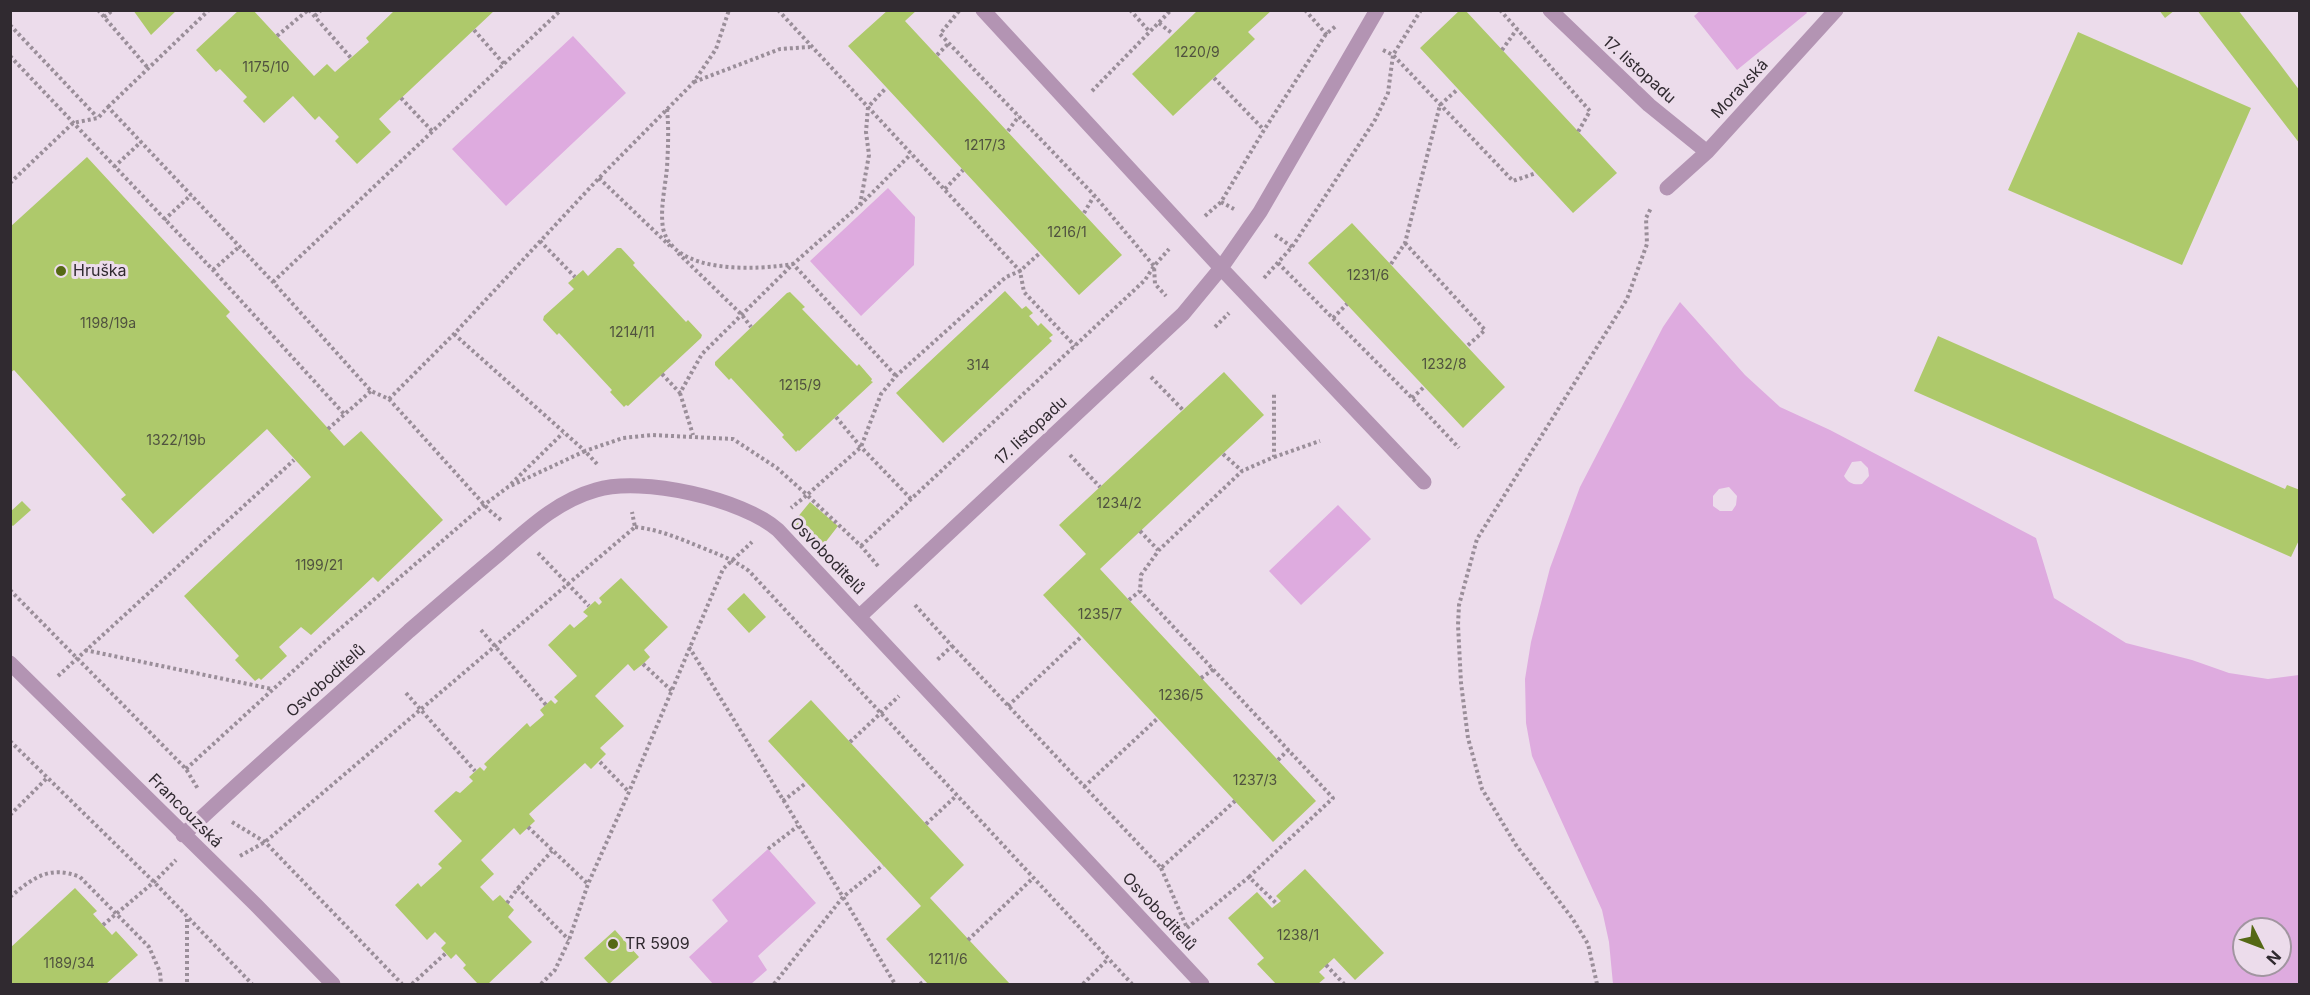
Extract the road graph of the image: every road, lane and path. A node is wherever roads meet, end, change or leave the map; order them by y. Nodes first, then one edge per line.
1 (98, 10) edge
2 (113, 10) edge
3 (209, 10) edge
4 (309, 10) edge
5 (321, 10) edge
6 (561, 10) edge
7 (729, 10) edge
8 (778, 10) edge
9 (959, 10) edge
10 (983, 10) edge
11 (1130, 10) edge
12 (1171, 10) edge
13 (1305, 10) edge
14 (1377, 10) edge
15 (1421, 10) edge
16 (1500, 10) edge
17 (1550, 10) edge
18 (1836, 10) edge
19 (315, 16) junction
20 (104, 17) junction
21 (1159, 23) junction
22 (1340, 23) dead end
23 (12, 29) edge
24 (1517, 29) junction
25 (474, 30) dead end
26 (1150, 32) junction
27 (1173, 34) dead end
28 (1326, 34) junction
29 (277, 36) dead end
30 (1361, 38) junction
31 (948, 44) junction
32 (810, 46) junction
33 (1502, 50) dead end
34 (937, 55) dead end
35 (1393, 55) junction
36 (10, 56) edge
37 (351, 58) dead end
38 (504, 64) junction
39 (148, 68) junction
40 (1214, 78) dead end
41 (693, 83) junction
42 (886, 88) dead end
43 (1458, 89) dead end
44 (401, 98) dead end
45 (1440, 105) junction
46 (108, 107) junction
47 (868, 107) junction
48 (667, 108) junction
49 (1073, 108) junction
50 (1019, 116) junction
51 (98, 118) junction
52 (73, 123) junction
53 (1264, 130) junction
54 (1008, 131) dead end
55 (433, 132) junction
56 (1578, 132) dead end
57 (141, 142) junction
58 (1707, 152) junction
59 (911, 154) junction
60 (114, 167) junction
61 (963, 170) dead end
62 (1536, 173) dead end
63 (599, 178) junction
64 (10, 183) edge
65 (1667, 188) joint
66 (945, 189) junction
67 (191, 195) junction
68 (1094, 195) junction
69 (1221, 202) dead end
70 (860, 205) junction
71 (1084, 213) dead end
72 (164, 220) junction
73 (540, 241) junction
74 (1405, 243) junction
75 (238, 247) junction
76 (674, 249) junction
77 (1040, 253) dead end
78 (794, 264) junction
79 (1391, 264) dead end
80 (1221, 268) junction
81 (213, 270) junction
82 (1020, 271) junction
83 (575, 277) dead end
84 (273, 282) junction
85 (1347, 304) dead end
86 (742, 315) junction
87 (1333, 318) junction
88 (751, 327) dead end
89 (454, 334) junction
90 (1075, 346) junction
91 (1467, 346) dead end
92 (662, 374) dead end
93 (1149, 374) dead end
94 (896, 376) junction
95 (1424, 387) dead end
96 (371, 391) junction
97 (680, 393) junction
98 (1274, 393) dead end
99 (1412, 398) junction
100 (389, 399) junction
101 (1183, 410) dead end
102 (345, 415) junction
103 (836, 417) dead end
104 (328, 429) dead end
105 (562, 433) junction
106 (693, 436) junction
107 (1320, 441) dead end
108 (861, 447) junction
109 (1459, 448) dead end
110 (585, 451) junction
111 (1067, 452) dead end
112 (1223, 453) dead end
113 (1274, 457) junction
114 (294, 460) dead end
115 (1242, 471) junction
116 (1424, 482) dead end
117 (618, 486) junction
118 (508, 487) junction
119 (1100, 487) dead end
120 (472, 491) dead end
121 (807, 495) junction
122 (912, 500) junction
123 (771, 525) junction
124 (634, 527) junction
125 (1140, 531) dead end
126 (861, 546) junction
127 (1158, 550) junction
128 (733, 559) junction
129 (547, 563) dead end
130 (881, 570) dead end
131 (567, 583) junction
132 (10, 590) edge
133 (1140, 591) junction
134 (1129, 600) dead end
135 (915, 605) dead end
136 (589, 606) dead end
137 (860, 616) junction
138 (480, 630) dead end
139 (1082, 637) dead end
140 (495, 646) junction
141 (952, 646) junction
142 (689, 647) junction
143 (85, 649) junction
144 (76, 658) junction
145 (10, 663) edge
146 (643, 664) dead end
147 (928, 668) dead end
148 (1214, 669) junction
149 (1201, 678) dead end
150 (273, 689) junction
151 (672, 691) junction
152 (903, 692) dead end
153 (40, 693) junction
154 (406, 693) dead end
155 (546, 705) dead end
156 (1008, 706) junction
157 (420, 710) junction
158 (881, 714) junction
159 (1158, 718) dead end
160 (10, 741) edge
161 (850, 742) dead end
162 (1289, 749) junction
163 (1278, 760) dead end
164 (600, 762) dead end
165 (186, 768) junction
166 (475, 771) dead end
167 (47, 778) junction
168 (806, 783) dead end
169 (1084, 787) junction
170 (629, 792) junction
171 (956, 796) junction
172 (783, 801) junction
173 (1235, 801) dead end
174 (211, 809) junction
175 (10, 814) edge
176 (926, 824) dead end
177 (798, 826) junction
178 (528, 827) dead end
179 (183, 835) junction
180 (265, 842) junction
181 (768, 849) dead end
182 (552, 851) junction
183 (883, 865) dead end
184 (1161, 868) junction
185 (1249, 877) junction
186 (1033, 878) junction
187 (154, 882) junction
188 (588, 884) junction
189 (518, 888) junction
190 (10, 897) edge
191 (843, 897) junction
192 (507, 903) dead end
193 (1277, 904) dead end
194 (117, 914) junction
195 (187, 918) junction
196 (103, 925) dead end
197 (1187, 928) junction
198 (1192, 936) dead end
199 (570, 940) junction
200 (968, 940) dead end
201 (446, 953) dead end
202 (1108, 959) junction
203 (1326, 965) dead end
204 (160, 984) edge
205 (187, 984) edge
206 (252, 984) edge
207 (333, 984) edge
208 (402, 984) edge
209 (412, 984) edge
210 (541, 984) edge
211 (774, 984) edge
212 (895, 984) edge
213 (1083, 984) edge
214 (1132, 984) edge
215 (1202, 984) edge
216 (1344, 984) edge
217 (1597, 984) edge

1 - 20 path
2 - 20 path
3 - 39 path
4 - 19 path
4 - 29 path
5 - 19 path
6 - 38 path
7 - 41 path
8 - 32 path
9 - 31 path
10 - 49 street
11 - 26 path
12 - 21 path
13 - 28 path
14 - 30 street, 17. listopadu
15 - 35 path
16 - 24 path
17 - 58 street, 17. listopadu
18 - 58 street, Moravská
19 - 37 path
20 - 39 path
21 - 26 path
21 - 27 path
22 - 28 path
23 - 51 path
24 - 33 path
24 - 56 path
25 - 38 path
26 - 49 path
28 - 30 path
28 - 53 path
30 - 35 path
30 - 80 street, 17. listopadu
31 - 34 path
31 - 50 path
32 - 41 path
32 - 47 path
35 - 45 path
35 - 87 path
36 - 52 path
38 - 55 path
39 - 46 path
40 - 53 path
41 - 48 path
42 - 47 path
43 - 45 path
44 - 55 path
45 - 62 path
45 - 74 path
46 - 51 path
46 - 57 path
47 - 59 path
47 - 70 path
48 - 63 path
48 - 76 path
49 - 80 street
50 - 54 path
50 - 68 path
51 - 52 path
52 - 60 path
52 - 64 path
53 - 69 path
55 - 84 path
57 - 60 path
57 - 67 path
58 - 65 street, Moravská
59 - 66 path
59 - 70 path
60 - 72 path
61 - 66 path
63 - 73 path
63 - 76 path
65 - 217 path
66 - 82 path
67 - 72 path
67 - 75 path
68 - 71 path
68 - 90 path
70 - 78 path
72 - 81 path
73 - 83 path
73 - 89 path
74 - 79 path
74 - 91 path
75 - 81 path
75 - 84 path
76 - 78 path
76 - 86 path
77 - 82 path
78 - 86 path
78 - 94 path
80 - 116 street
80 - 137 street, 17. listopadu
81 - 102 path
82 - 90 path
82 - 94 path
84 - 96 path
85 - 87 path
86 - 88 path
86 - 97 path
87 - 99 path
89 - 100 path
89 - 105 path
90 - 122 path
92 - 97 path
93 - 101 path
94 - 108 path
95 - 99 path
96 - 100 path
96 - 102 path
97 - 106 path
98 - 113 path
99 - 109 path
100 - 120 path
102 - 104 path
103 - 108 path
105 - 110 path
105 - 118 path
106 - 110 path
106 - 121 path
107 - 113 path
108 - 121 path
108 - 122 path
110 - 117 path
110 - 118 path
111 - 119 path
112 - 115 path
113 - 115 path
114 - 143 path
115 - 127 path
117 - 123 street, Osvoboditelů
117 - 124 path
117 - 174 street, Osvoboditelů
118 - 150 path
121 - 123 path
121 - 126 path
122 - 126 path
123 - 137 street, Osvoboditelů
124 - 128 path
124 - 131 path
125 - 127 path
126 - 130 path
127 - 133 path
128 - 142 path
128 - 158 path
129 - 131 path
131 - 136 path
131 - 140 path
132 - 144 path
133 - 134 path
133 - 148 path
135 - 141 path
137 - 215 street, Osvoboditelů
138 - 140 path
139 - 156 path
140 - 155 path
140 - 157 path
141 - 147 path
141 - 156 path
142 - 151 path
142 - 172 path
143 - 144 path
143 - 150 path
144 - 153 path
144 - 165 path
145 - 153 street, Francouzská
146 - 151 path
148 - 149 path
148 - 162 path
150 - 165 path
151 - 170 path
152 - 158 path
153 - 179 street, Francouzská
154 - 157 path
156 - 169 path
157 - 166 path
157 - 180 path
158 - 161 path
158 - 171 path
159 - 169 path
160 - 167 path
162 - 163 path
162 - 185 path
164 - 170 path
165 - 174 path
167 - 175 path
167 - 187 path
168 - 172 path
169 - 184 path
170 - 188 path
171 - 176 path
171 - 186 path
172 - 177 path
173 - 184 path
174 - 179 street, Osvoboditelů
174 - 180 path
177 - 181 path
177 - 191 path
178 - 182 path
179 - 187 path
179 - 207 street, Francouzská
180 - 208 path
182 - 188 path
182 - 189 path
183 - 191 path
184 - 197 path
185 - 193 path
185 - 197 path
186 - 200 path
186 - 202 path
187 - 194 path
187 - 195 path
188 - 199 path
189 - 192 path
189 - 199 path
190 - 194 path
191 - 211 path
191 - 212 path
194 - 196 path
194 - 204 path
195 - 205 path
195 - 206 path
197 - 198 path
199 - 210 path
201 - 209 path
202 - 213 path
202 - 214 path
203 - 216 path

